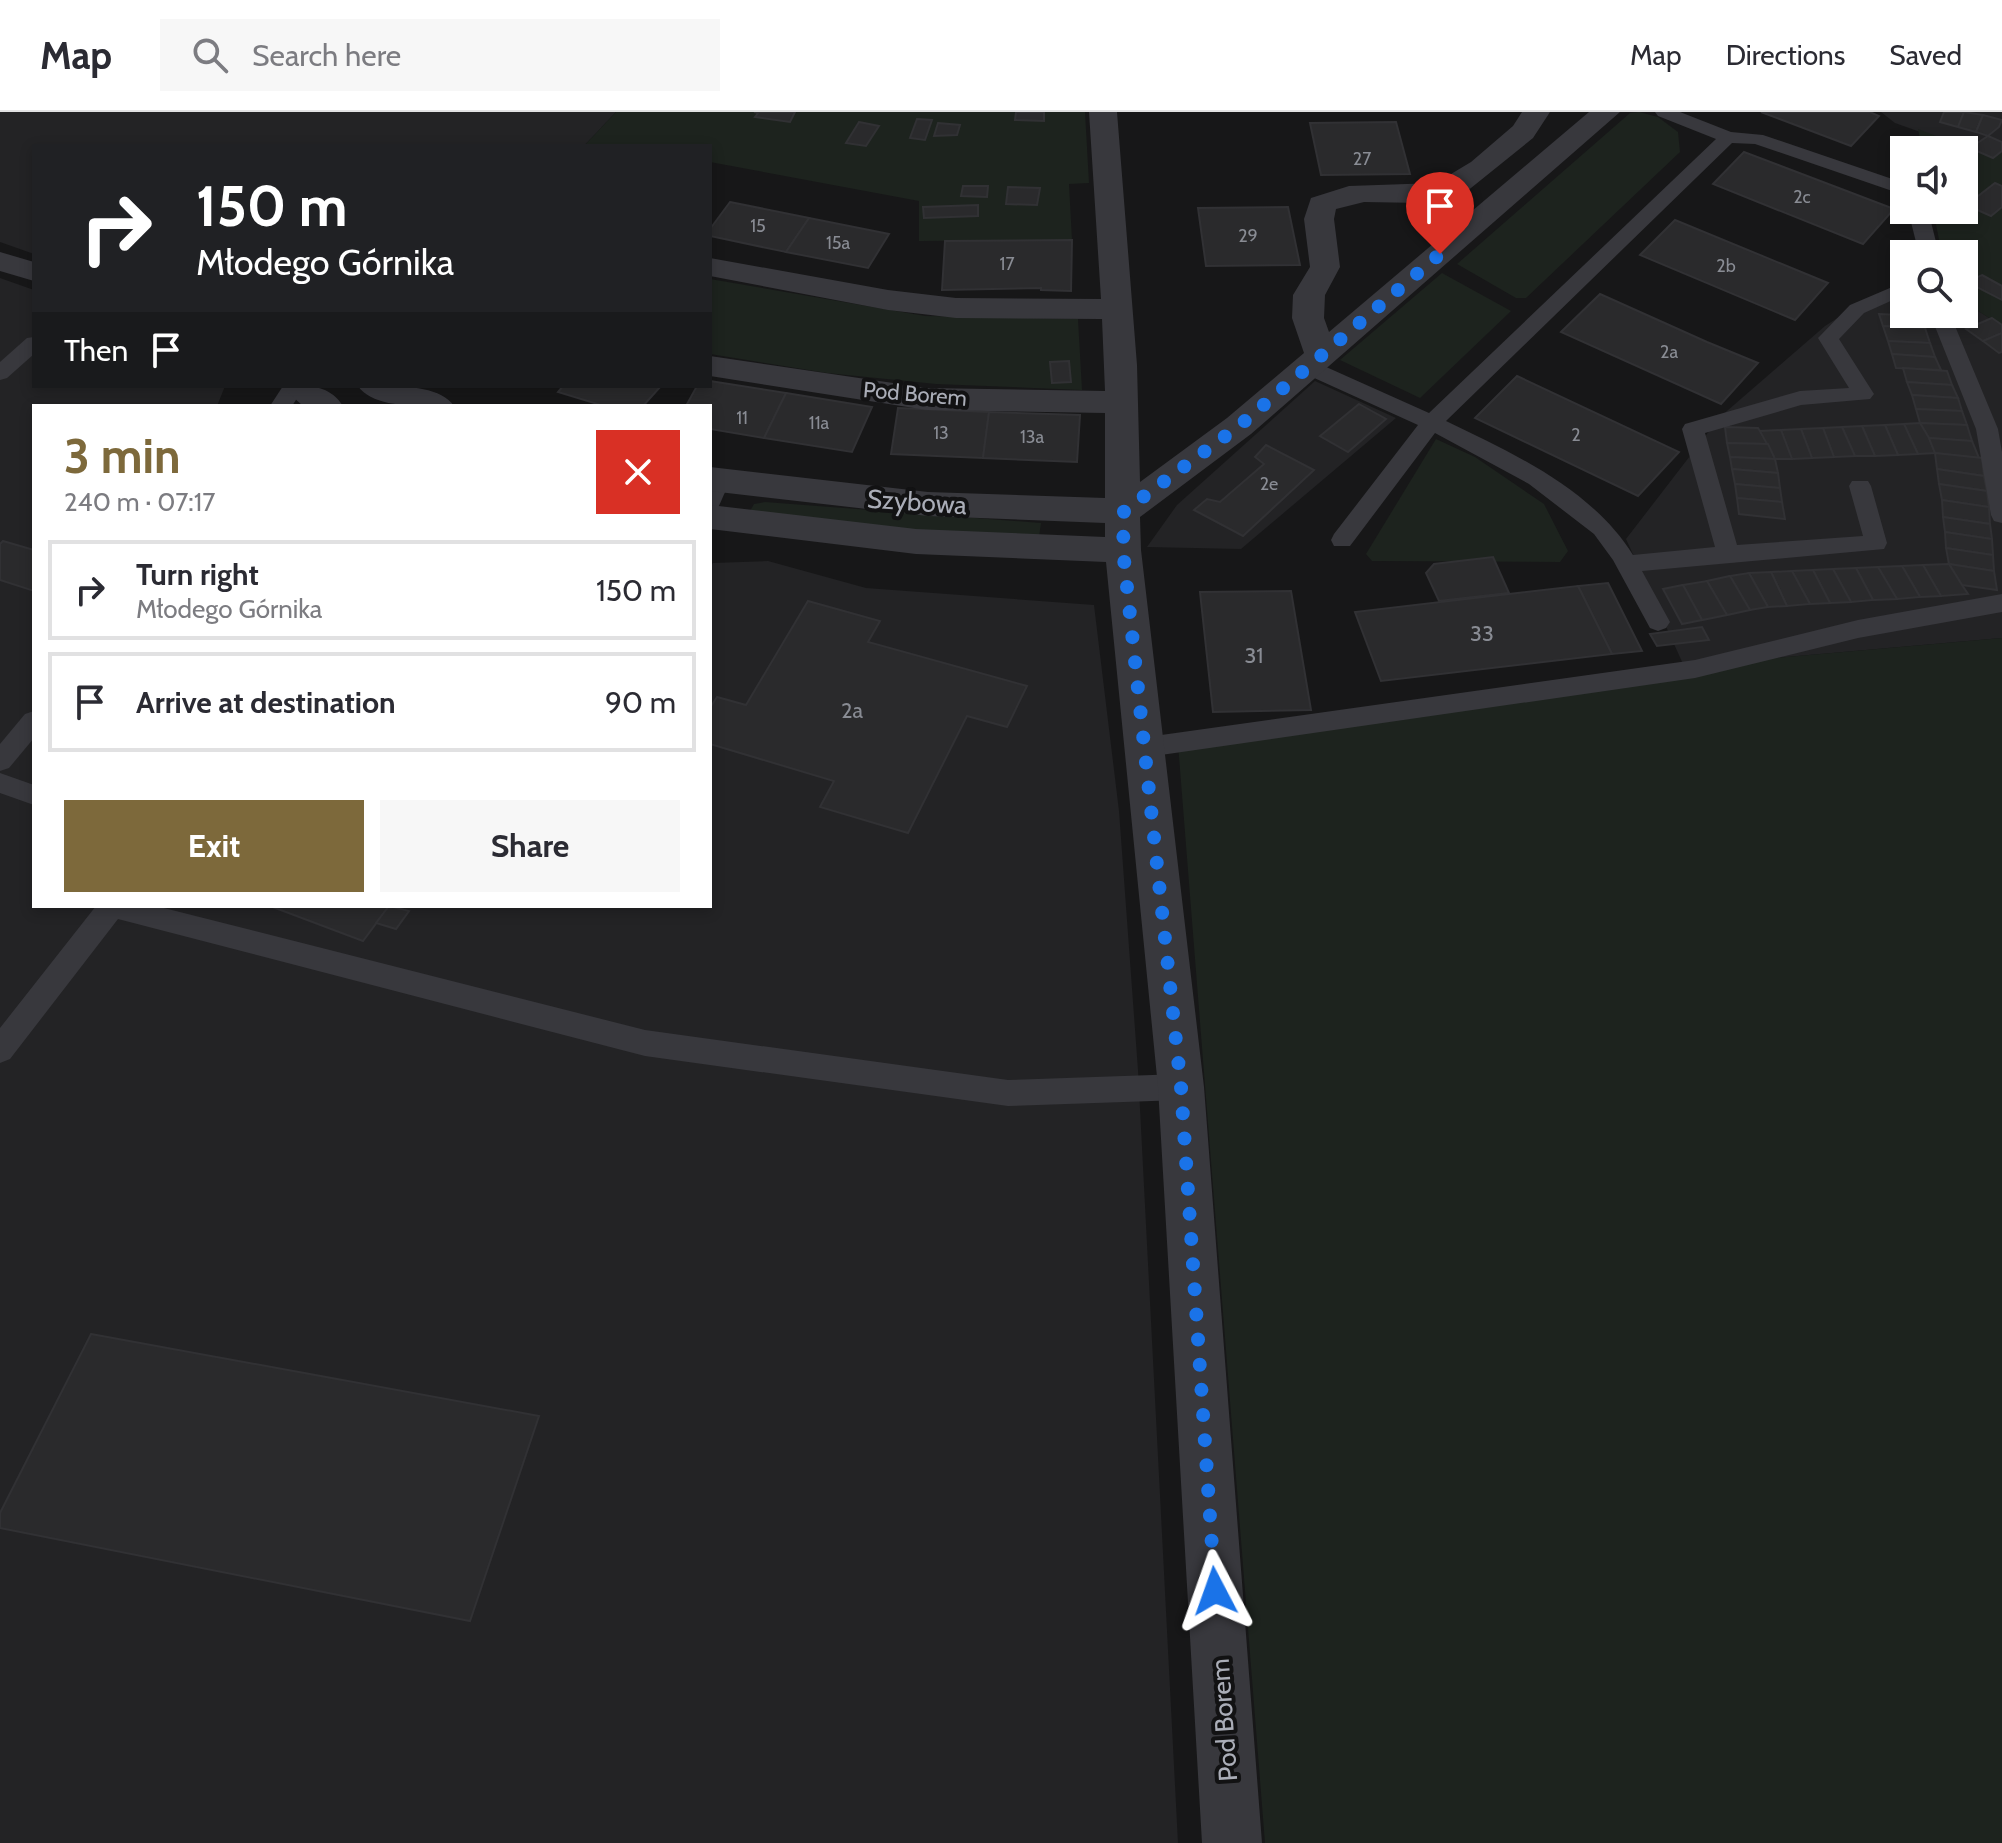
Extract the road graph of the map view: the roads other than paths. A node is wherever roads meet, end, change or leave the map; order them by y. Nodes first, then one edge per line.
1 (1103, 112) edge
2 (1536, 112) edge
3 (1606, 112) edge
4 (1664, 112) edge
5 (1728, 137) junction
6 (1890, 184) edge
7 (1438, 192) junction
8 (1488, 213) junction
9 (0, 261) edge
10 (712, 267) edge
11 (32, 271) edge
12 (1890, 294) edge
13 (1118, 309) junction
14 (1946, 328) edge
15 (32, 345) edge
16 (1315, 361) junction
17 (712, 366) edge
18 (0, 373) edge
19 (299, 388) edge
20 (391, 396) edge
21 (1122, 402) junction
22 (323, 404) edge
23 (428, 404) edge
24 (1432, 422) junction
25 (1860, 486) dead end
26 (713, 487) edge
27 (2002, 515) edge
28 (712, 517) edge
29 (1124, 531) junction
30 (1342, 540) dead end
31 (1728, 554) junction
32 (1624, 564) junction
33 (2002, 603) edge
34 (1658, 622) dead end
35 (32, 723) edge
36 (1147, 747) junction
37 (0, 761) edge
38 (0, 783) edge
39 (32, 794) edge
40 (110, 908) edge
41 (120, 908) edge
42 (0, 1050) edge
43 (1181, 1087) junction
44 (1232, 1843) edge

1 - 13 street, Pod Borem
2 - 7 street
3 - 8 street
4 - 5 lane
5 - 6 lane
5 - 24 lane
7 - 8 street
7 - 16 street
8 - 16 street
9 - 11 street
10 - 13 street
12 - 31 lane
13 - 21 street, Pod Borem
14 - 27 lane
15 - 18 lane
16 - 24 lane
16 - 29 street
17 - 21 street, Pod Borem
19 - 22 street
20 - 23 street
21 - 29 street, Pod Borem
24 - 30 lane
24 - 32 lane
25 - 31 lane
26 - 29 street, Szybowa
28 - 29 street, Szybowa
29 - 36 street, Pod Borem
31 - 32 lane
32 - 34 lane
33 - 36 lane
35 - 37 lane
36 - 43 street, Pod Borem
38 - 39 lane
40 - 42 lane
41 - 43 lane
43 - 44 street, Pod Borem

